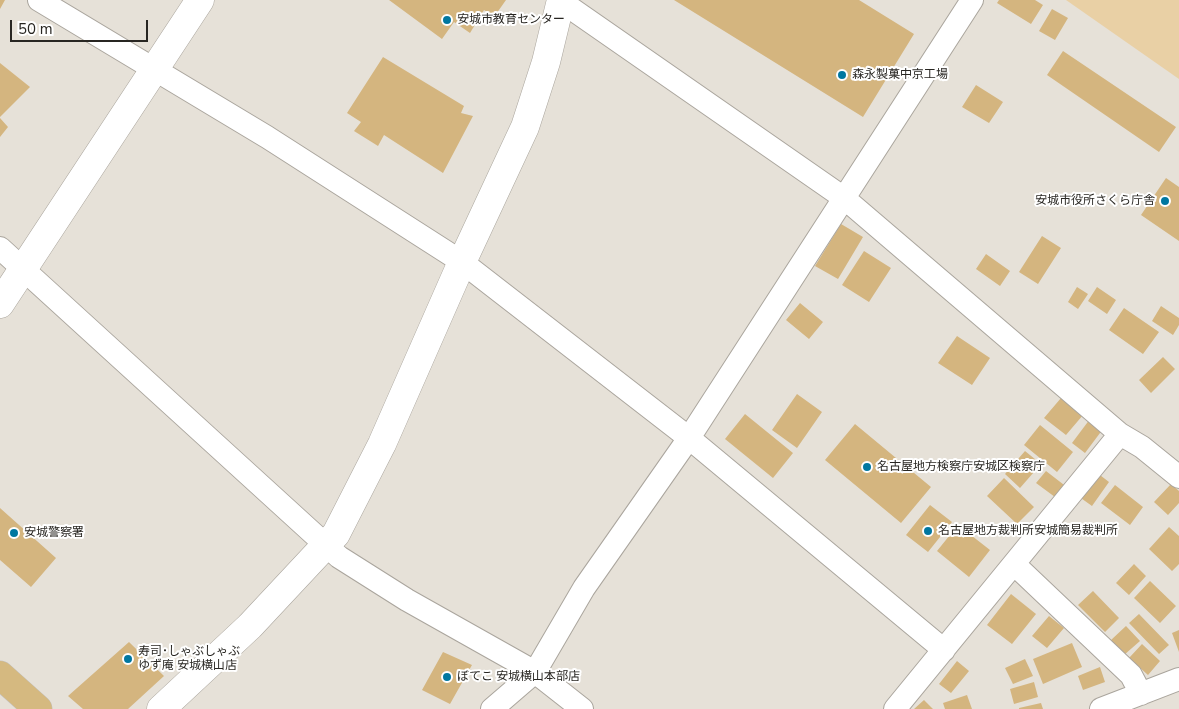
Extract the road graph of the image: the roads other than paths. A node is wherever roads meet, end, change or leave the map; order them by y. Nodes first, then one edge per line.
1 (39, 0) edge
2 (200, 0) edge
3 (560, 0) edge
4 (972, 0) edge
5 (153, 69) junction
6 (844, 198) junction
7 (0, 248) edge
8 (462, 262) junction
9 (24, 269) junction
10 (0, 304) edge
11 (1120, 434) junction
12 (689, 438) junction
13 (1179, 477) edge
14 (326, 546) junction
15 (1014, 564) junction
16 (944, 650) junction
17 (535, 672) junction
18 (0, 675) edge
19 (1177, 686) edge
20 (1141, 694) junction
21 (38, 709) edge
22 (161, 709) edge
23 (492, 709) edge
24 (582, 709) edge
25 (895, 709) edge
26 (1101, 709) edge

1 - 5 street
2 - 5 street
3 - 6 street
3 - 8 street
4 - 6 street
5 - 8 street
5 - 9 street
6 - 11 street
6 - 12 street
7 - 9 street
8 - 12 street
8 - 14 street
9 - 10 street
9 - 14 street
11 - 13 street
11 - 15 street
12 - 16 street
12 - 17 street
14 - 17 street
14 - 22 street
15 - 16 street
15 - 20 street
16 - 25 street
17 - 23 street
17 - 24 street
18 - 21 main road
19 - 20 street
20 - 26 street

